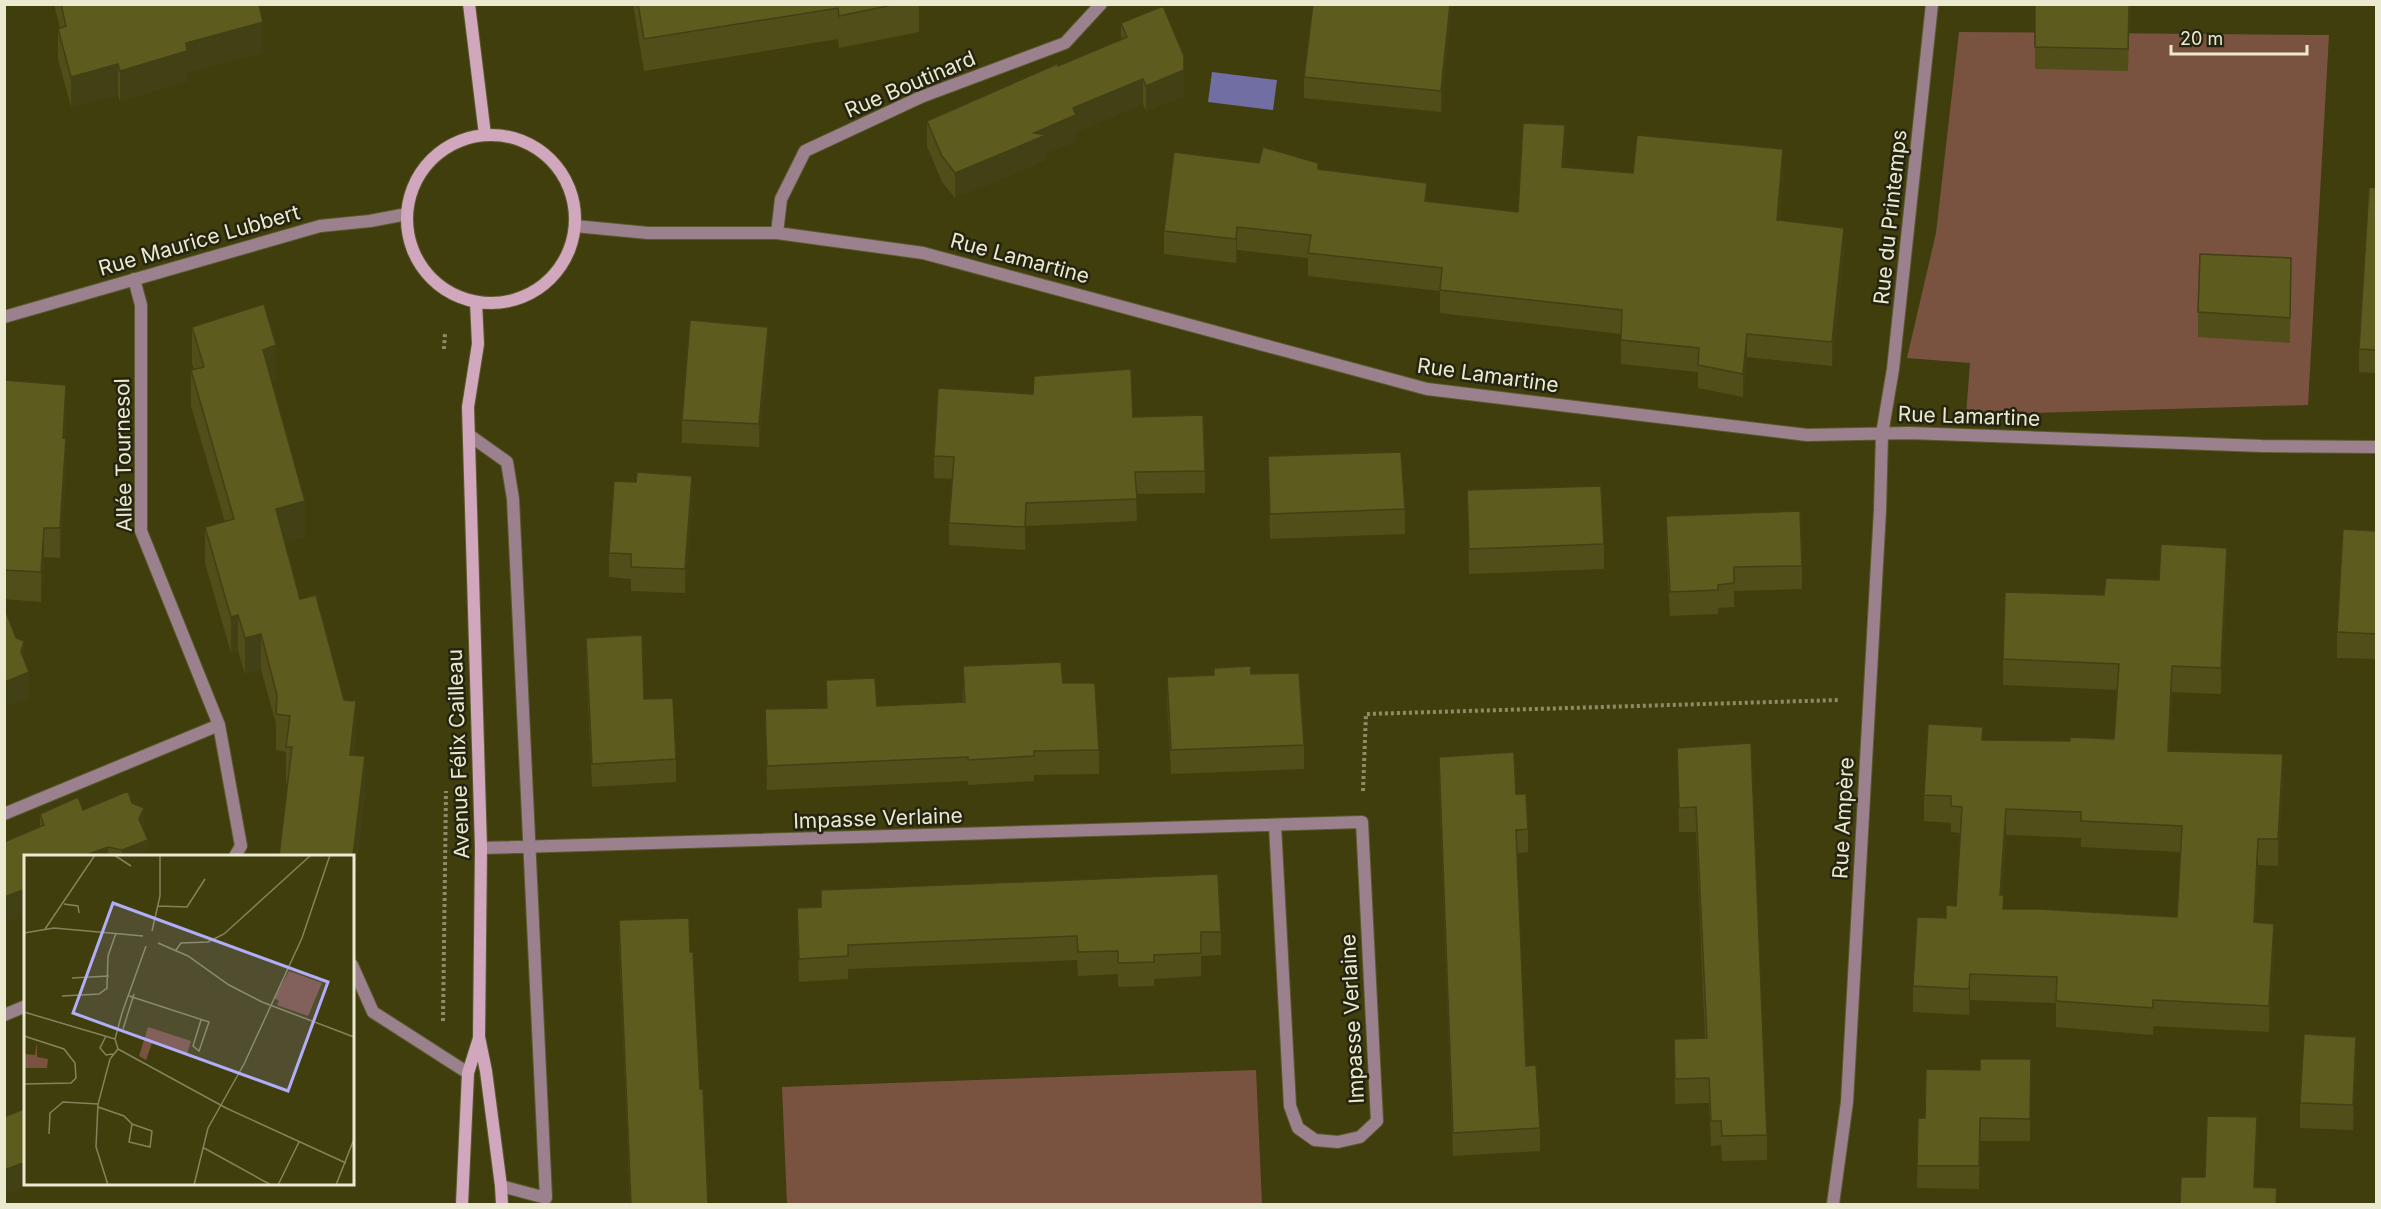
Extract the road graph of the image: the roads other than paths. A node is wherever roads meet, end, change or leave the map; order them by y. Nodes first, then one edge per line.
1 (469, 4) edge
2 (1101, 4) edge
3 (1932, 4) edge
4 (485, 135) junction
5 (407, 214) junction
6 (575, 226) junction
7 (777, 233) junction
8 (134, 279) junction
9 (476, 302) junction
10 (4, 317) edge
11 (1882, 434) junction
12 (469, 435) junction
13 (2376, 447) edge
14 (219, 725) junction
15 (4, 814) edge
16 (1275, 825) junction
17 (530, 847) junction
18 (481, 848) junction
19 (236, 855) edge
20 (354, 969) edge
21 (24, 1007) edge
22 (4, 1015) edge
23 (479, 1037) junction
24 (468, 1073) junction
25 (501, 1186) junction
26 (546, 1201) edge
27 (462, 1204) edge
28 (502, 1204) edge
29 (1833, 1204) edge

1 - 4 street
2 - 7 street, Rue Boutinard
3 - 11 street, Rue du Printemps
4 - 5 street
4 - 6 street
5 - 8 street, Rue Maurice Lubbert
5 - 9 street
6 - 7 street, Rue Lamartine
6 - 9 street
7 - 11 street, Rue Lamartine
8 - 10 street, Rue Maurice Lubbert
8 - 14 street, Allée Tournesol
9 - 12 street, Avenue Félix Cailleau
11 - 13 street, Rue Lamartine
11 - 29 street, Rue Ampère
12 - 17 street
12 - 18 street, Avenue Félix Cailleau
14 - 15 street
14 - 19 street, Allée Tournesol
16 - 16 street, Impasse Verlaine
16 - 17 street, Impasse Verlaine
17 - 18 street, Impasse Verlaine
17 - 26 street
18 - 23 street, Avenue Félix Cailleau
20 - 24 street
21 - 22 street
23 - 24 street
23 - 25 street, Avenue Félix Cailleau
24 - 27 street
25 - 26 street
25 - 28 street, Avenue Félix Cailleau

